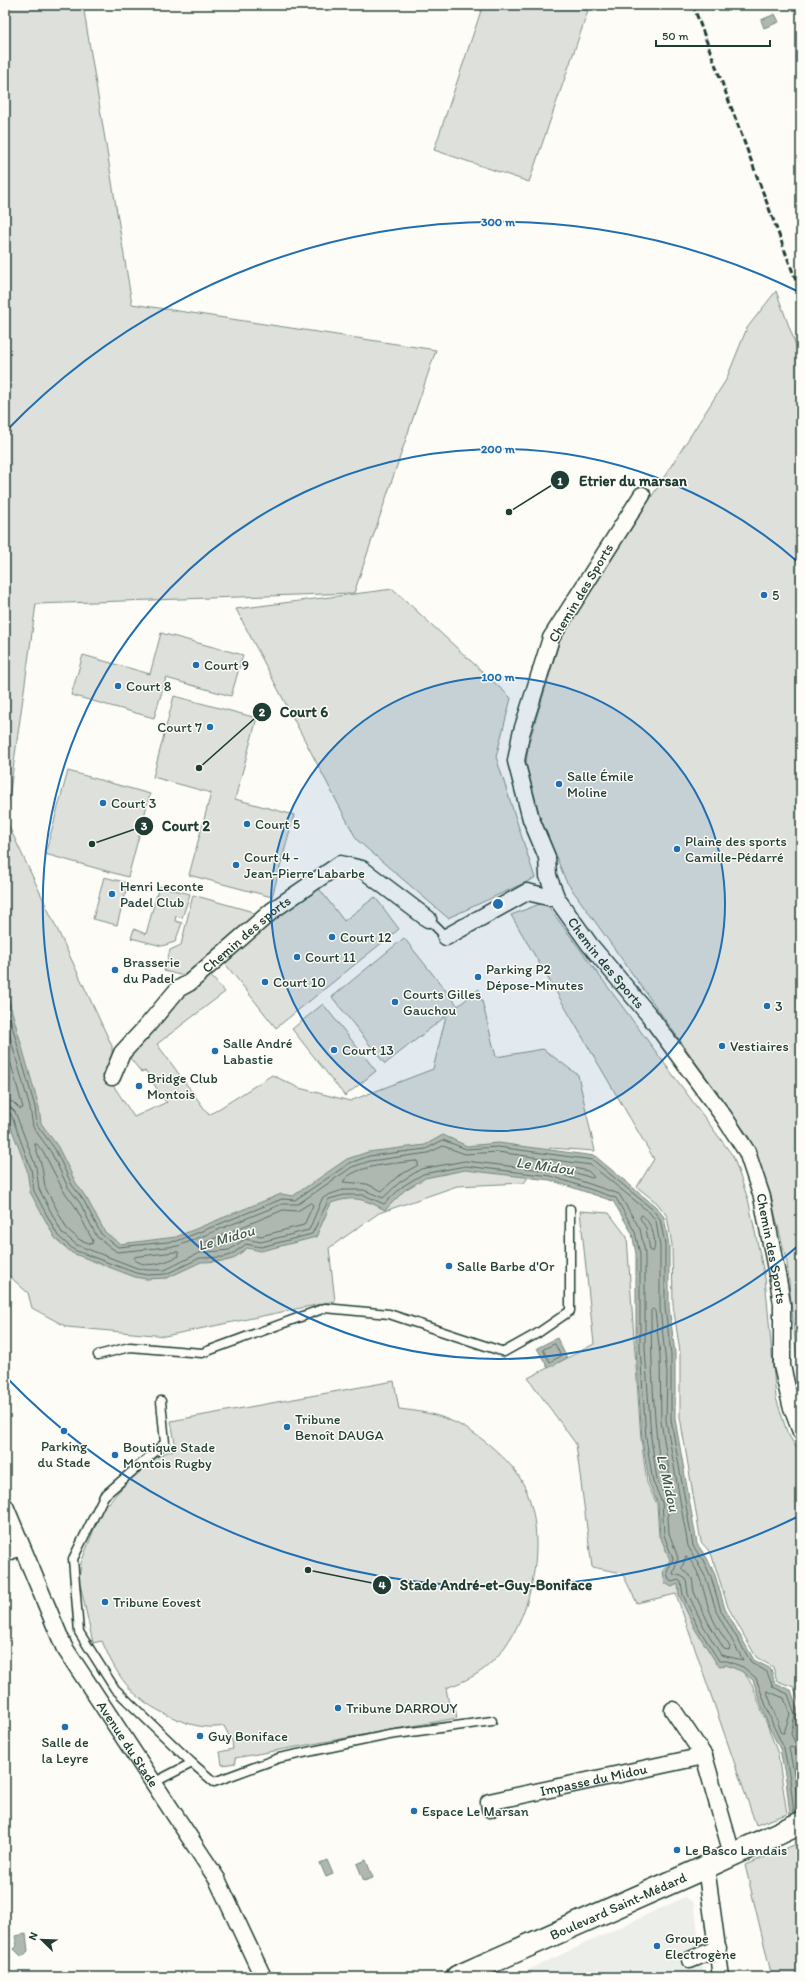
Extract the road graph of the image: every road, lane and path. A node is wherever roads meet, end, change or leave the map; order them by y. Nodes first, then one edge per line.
1 (642, 495) dead end
2 (557, 899) junction
3 (428, 919) joint
4 (446, 937) joint
5 (112, 1077) dead end
6 (570, 1209) dead end
7 (98, 1355) dead end
8 (161, 1401) dead end
9 (801, 1432) edge
10 (5, 1506) edge
11 (20, 1546) junction
12 (5, 1554) edge
13 (673, 1710) dead end
14 (492, 1721) dead end
15 (704, 1756) junction
16 (192, 1763) junction
17 (153, 1783) junction
18 (490, 1809) dead end
19 (801, 1823) edge
20 (732, 1854) junction
21 (706, 1867) junction
22 (718, 1948) junction
23 (690, 1960) dead end
24 (263, 1977) edge
25 (457, 1977) edge
26 (722, 1977) edge

1 - 2 street, Chemin des Sports
2 - 4 street
2 - 9 street, Chemin des Sports
3 - 4 lane
3 - 5 street, Chemin des sports
6 - 7 lane
8 - 16 lane
10 - 11 street, Avenue du Stade
11 - 12 street
11 - 17 street, Avenue du Stade
13 - 15 street
14 - 16 lane
15 - 18 street, Impasse du Midou
15 - 20 street
16 - 17 lane
17 - 24 street, Avenue du Stade
19 - 20 main road, Boulevard Saint-Médard
20 - 21 main road, Boulevard Saint-Médard
21 - 22 street
21 - 25 main road, Boulevard Saint-Médard
22 - 23 street
22 - 26 street

